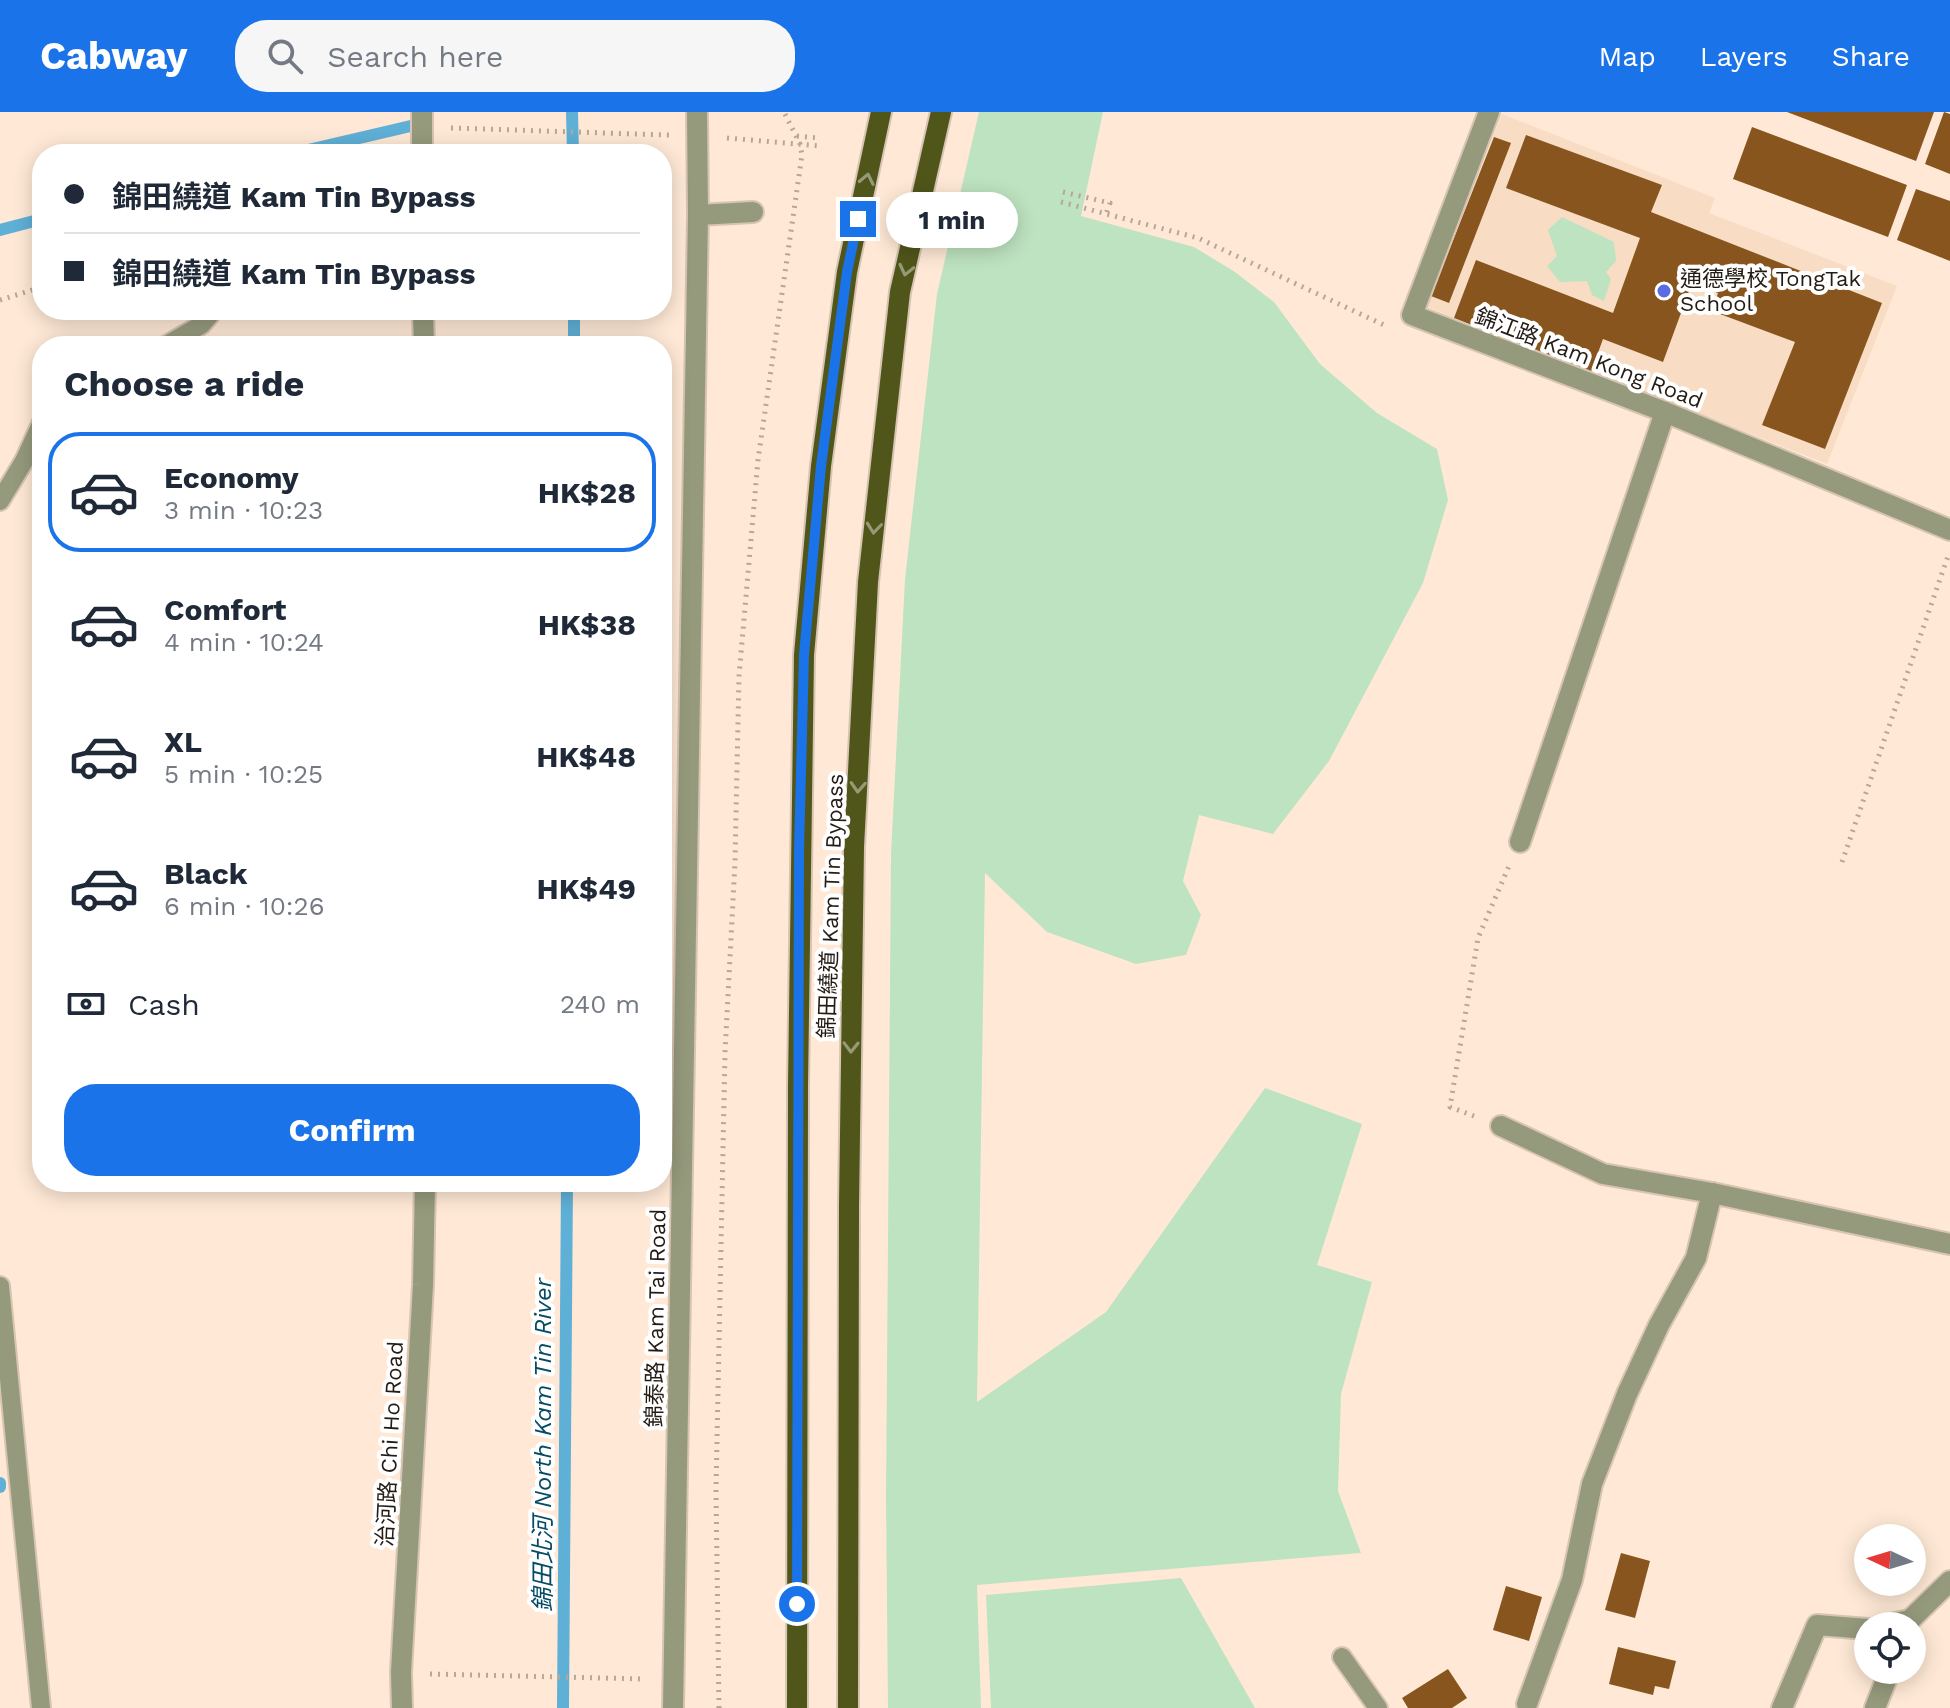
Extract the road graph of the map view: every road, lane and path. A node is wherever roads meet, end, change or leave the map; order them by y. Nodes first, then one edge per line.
1 (422, 112) edge
2 (697, 112) edge
3 (784, 112) edge
4 (881, 112) edge
5 (941, 112) edge
6 (1489, 112) edge
7 (450, 128) dead end
8 (663, 135) dead end
9 (697, 136) junction
10 (796, 136) junction
11 (819, 138) dead end
12 (422, 144) edge
13 (800, 144) junction
14 (820, 146) dead end
15 (1063, 192) dead end
16 (1061, 202) dead end
17 (753, 212) dead end
18 (1106, 214) junction
19 (698, 215) junction
20 (32, 290) edge
21 (0, 300) edge
22 (1412, 315) junction
23 (205, 320) edge
24 (182, 336) edge
25 (1665, 412) junction
26 (32, 444) edge
27 (0, 501) edge
28 (1950, 530) edge
29 (1950, 550) edge
30 (1520, 842) joint
31 (1842, 862) dead end
32 (1501, 1126) joint
33 (425, 1192) edge
34 (1712, 1193) junction
35 (1950, 1244) edge
36 (0, 1286) edge
37 (1950, 1581) edge
38 (1920, 1612) edge
39 (1854, 1628) edge
40 (1342, 1657) dead end
41 (447, 1676) dead end
42 (655, 1679) dead end
43 (1884, 1684) edge
44 (1519, 1706) edge
45 (41, 1708) edge
46 (402, 1708) edge
47 (673, 1708) edge
48 (719, 1708) edge
49 (797, 1708) edge
50 (848, 1708) edge
51 (1378, 1708) edge
52 (1782, 1708) edge
53 (1875, 1708) edge

1 - 12 street
2 - 9 street, 錦泰路 Kam Tai Road
3 - 10 path
49 -> 4 main road, 錦田繞道 Kam Tin Bypass
5 -> 50 main road, 錦田繞道 Kam Tin Bypass
6 - 22 street
7 - 8 path
9 - 13 path
9 - 19 street, 錦泰路 Kam Tai Road
10 - 11 path
10 - 13 path
13 - 14 path
13 - 48 path
15 - 18 path
16 - 18 path
17 - 19 street
18 - 22 path
19 - 47 street, 錦泰路 Kam Tai Road
20 - 21 path
22 - 25 street, 錦江路 Kam Kong Road
23 - 24 lane
25 - 28 street, 錦江路 Kam Kong Road
25 - 30 street
26 - 27 lane
29 - 31 path
30 - 32 path
32 - 34 street
33 - 46 street, 治河路 Chi Ho Road
34 - 35 street
34 - 44 street
36 - 45 lane
37 - 38 street
39 - 52 street
40 - 51 lane
41 - 42 path
43 - 53 street

